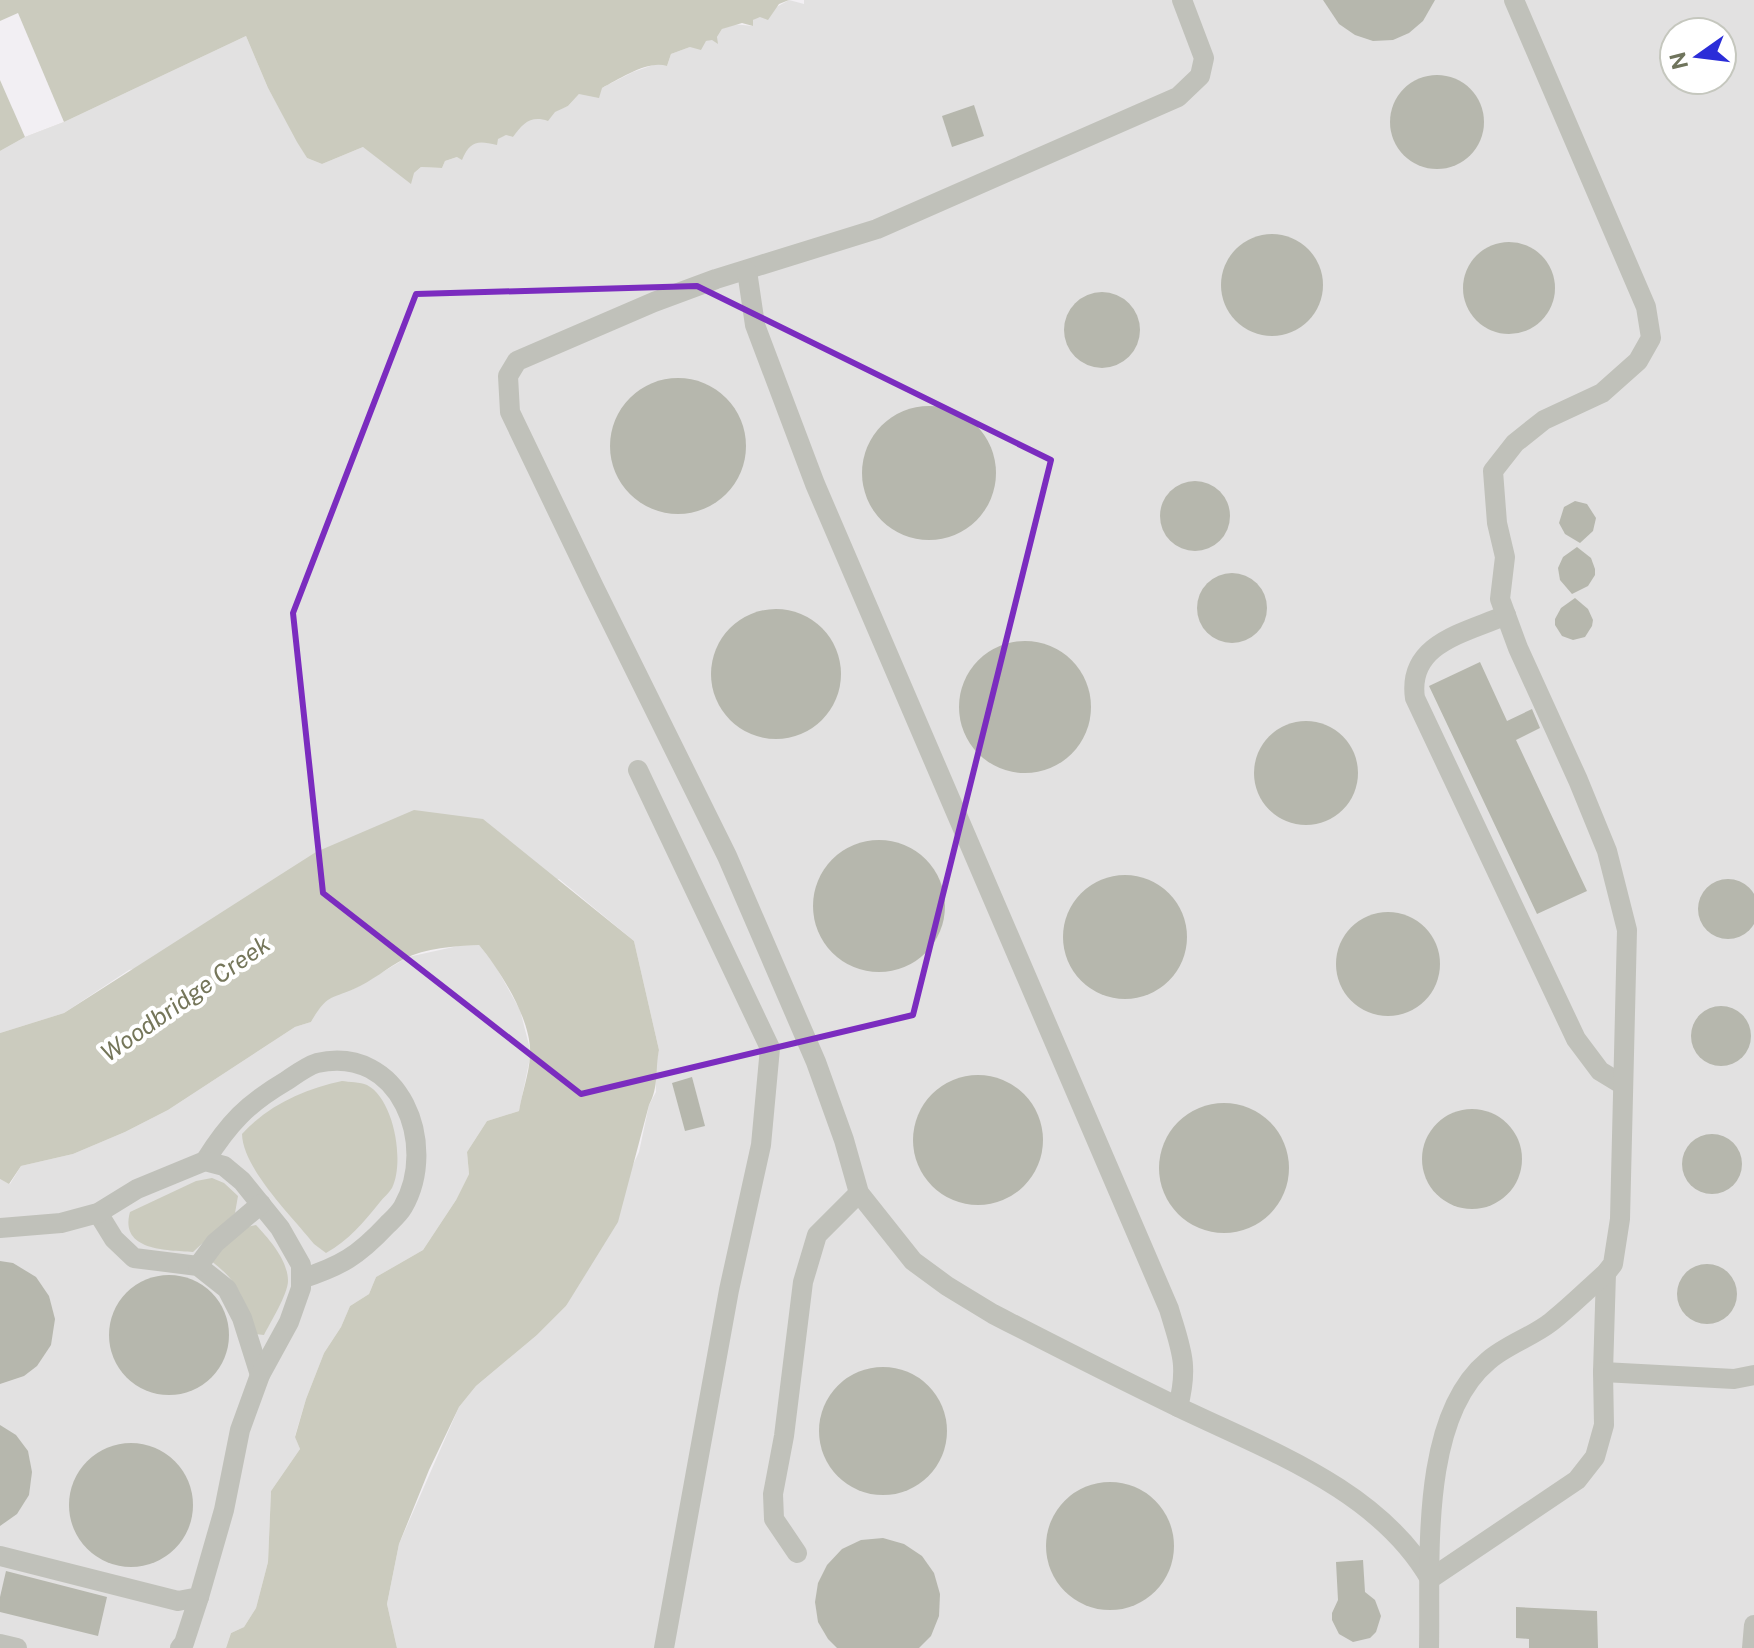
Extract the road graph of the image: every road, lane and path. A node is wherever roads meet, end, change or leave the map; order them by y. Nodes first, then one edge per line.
1 (1182, 0) edge
2 (1514, 0) edge
3 (747, 271) junction
4 (1506, 615) junction
5 (638, 770) dead end
6 (1623, 1085) junction
7 (205, 1161) junction
8 (859, 1193) junction
9 (261, 1204) junction
10 (98, 1213) junction
11 (0, 1228) edge
12 (198, 1266) junction
13 (1606, 1273) junction
14 (301, 1279) junction
15 (1603, 1372) junction
16 (260, 1375) junction
17 (1754, 1375) edge
18 (1178, 1407) junction
19 (797, 1553) dead end
20 (0, 1556) edge
21 (1430, 1579) junction
22 (199, 1597) junction
23 (1754, 1625) edge
24 (0, 1644) edge
25 (17, 1648) edge
26 (180, 1648) edge
27 (664, 1648) edge
28 (1429, 1648) edge
29 (1752, 1648) edge

1 - 3 lane
2 - 4 lane
3 - 8 lane
3 - 18 lane
4 - 6 lane
4 - 6 lane
5 - 27 lane
6 - 13 lane
7 - 9 lane
7 - 10 lane
7 - 14 lane
8 - 18 lane
8 - 19 lane
9 - 12 lane
9 - 14 lane
10 - 11 lane
10 - 12 lane
12 - 16 lane
13 - 15 lane
13 - 21 lane
14 - 16 lane
15 - 17 lane
15 - 21 lane
16 - 22 lane
18 - 21 lane
20 - 22 lane
21 - 28 lane
22 - 26 lane
23 - 29 lane
24 - 25 lane

